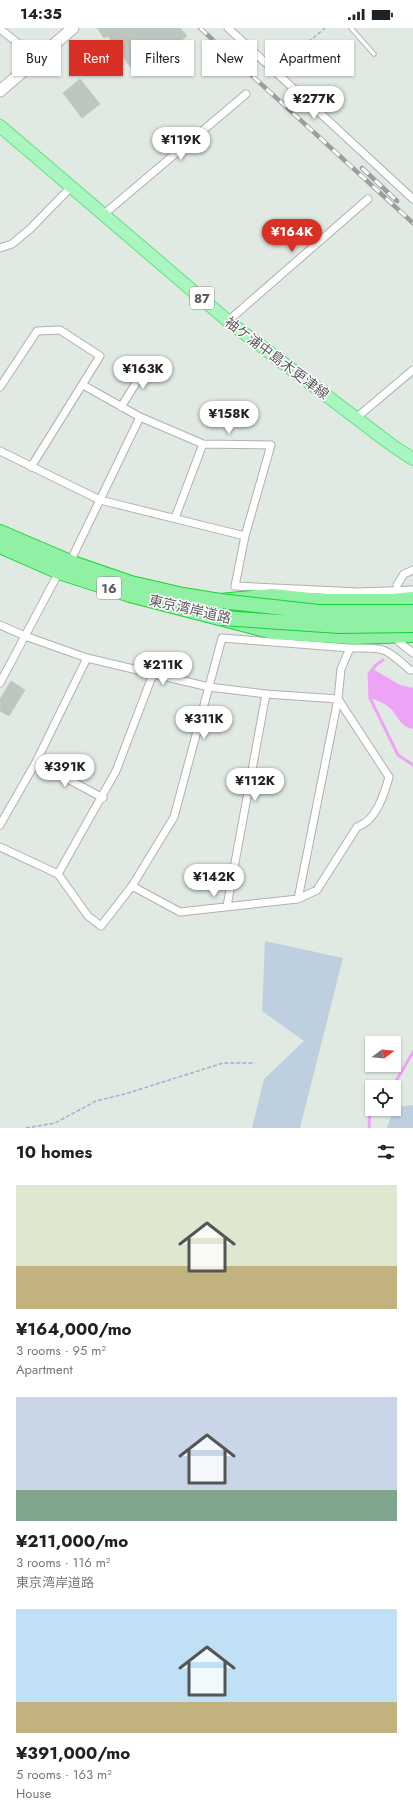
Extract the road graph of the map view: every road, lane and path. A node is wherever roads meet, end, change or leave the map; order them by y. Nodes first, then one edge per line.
1 (73, 28) edge
2 (228, 28) edge
3 (324, 28) edge
4 (351, 28) edge
5 (0, 29) edge
6 (14, 40) edge
7 (59, 40) edge
8 (310, 40) edge
9 (374, 54) dead end
10 (265, 62) edge
11 (18, 76) edge
12 (280, 76) edge
13 (0, 91) edge
14 (246, 94) dead end
15 (0, 126) edge
16 (70, 187) junction
17 (368, 199) dead end
18 (413, 199) edge
19 (104, 214) junction
20 (0, 248) edge
21 (228, 321) junction
22 (149, 362) dead end
23 (413, 370) edge
24 (83, 385) junction
25 (0, 387) edge
26 (121, 407) junction
27 (140, 418) junction
28 (356, 418) junction
29 (203, 444) junction
30 (0, 451) edge
31 (413, 459) edge
32 (31, 467) junction
33 (100, 500) junction
34 (175, 518) junction
35 (0, 532) edge
36 (244, 536) junction
37 (0, 546) edge
38 (70, 562) junction
39 (413, 570) edge
40 (59, 572) junction
41 (397, 585) dead end
42 (413, 590) edge
43 (413, 598) edge
44 (220, 601) junction
45 (413, 612) edge
46 (222, 618) junction
47 (0, 625) edge
48 (413, 625) edge
49 (413, 634) edge
50 (25, 636) junction
51 (399, 642) dead end
52 (350, 648) junction
53 (413, 653) edge
54 (87, 658) junction
55 (413, 670) edge
56 (153, 674) junction
57 (0, 683) edge
58 (209, 687) junction
59 (266, 694) junction
60 (338, 699) junction
61 (36, 762) junction
62 (103, 798) junction
63 (0, 825) edge
64 (0, 847) edge
65 (58, 874) junction
66 (132, 886) junction
67 (298, 899) junction
68 (227, 906) junction
69 (255, 1063) dead end
70 (26, 1128) edge

1 - 7 street
2 - 10 street
3 - 8 path
4 - 9 lane
5 - 6 street
11 - 13 street
12 - 18 street
14 - 19 street
15 - 16 main road, 袖ケ浦中島木更津線 / 87
16 - 19 main road, 袖ケ浦中島木更津線 / 87
16 - 20 street
17 - 21 street
19 - 21 main road, 袖ケ浦中島木更津線 / 87
21 - 28 main road, 袖ケ浦中島木更津線 / 87
22 - 26 street
23 - 28 street
24 - 25 street
24 - 26 street
24 - 32 street
26 - 27 street
27 - 29 street
27 - 33 street
28 - 31 main road, 袖ケ浦中島木更津線 / 87
29 - 34 street
29 - 36 street
30 - 32 street
32 - 33 street
33 - 34 street
33 - 38 street
34 - 36 street
35 - 38 highway, 東京湾岸道路 / 16
36 - 42 street
37 - 40 highway, 東京湾岸道路 / 16
38 - 44 highway, 東京湾岸道路 / 16
39 - 41 street
40 - 46 highway, 東京湾岸道路 / 16
40 - 50 street
43 - 44 highway, 16
44 - 45 highway, 東京湾岸道路 / 16, bridge
46 - 48 highway, 東京湾岸道路 / 16, bridge
46 - 49 highway, 16
47 - 50 street
50 - 54 street
50 - 57 street
51 - 53 street
52 - 55 street
52 - 58 street
52 - 60 street
54 - 56 street
54 - 61 street
56 - 58 street
56 - 62 street
58 - 59 street
58 - 66 street
59 - 60 street
59 - 68 street
60 - 67 street
60 - 67 street
61 - 62 street
61 - 63 street
62 - 65 street
64 - 65 street
65 - 66 street
66 - 68 street
67 - 68 street
69 - 70 path

